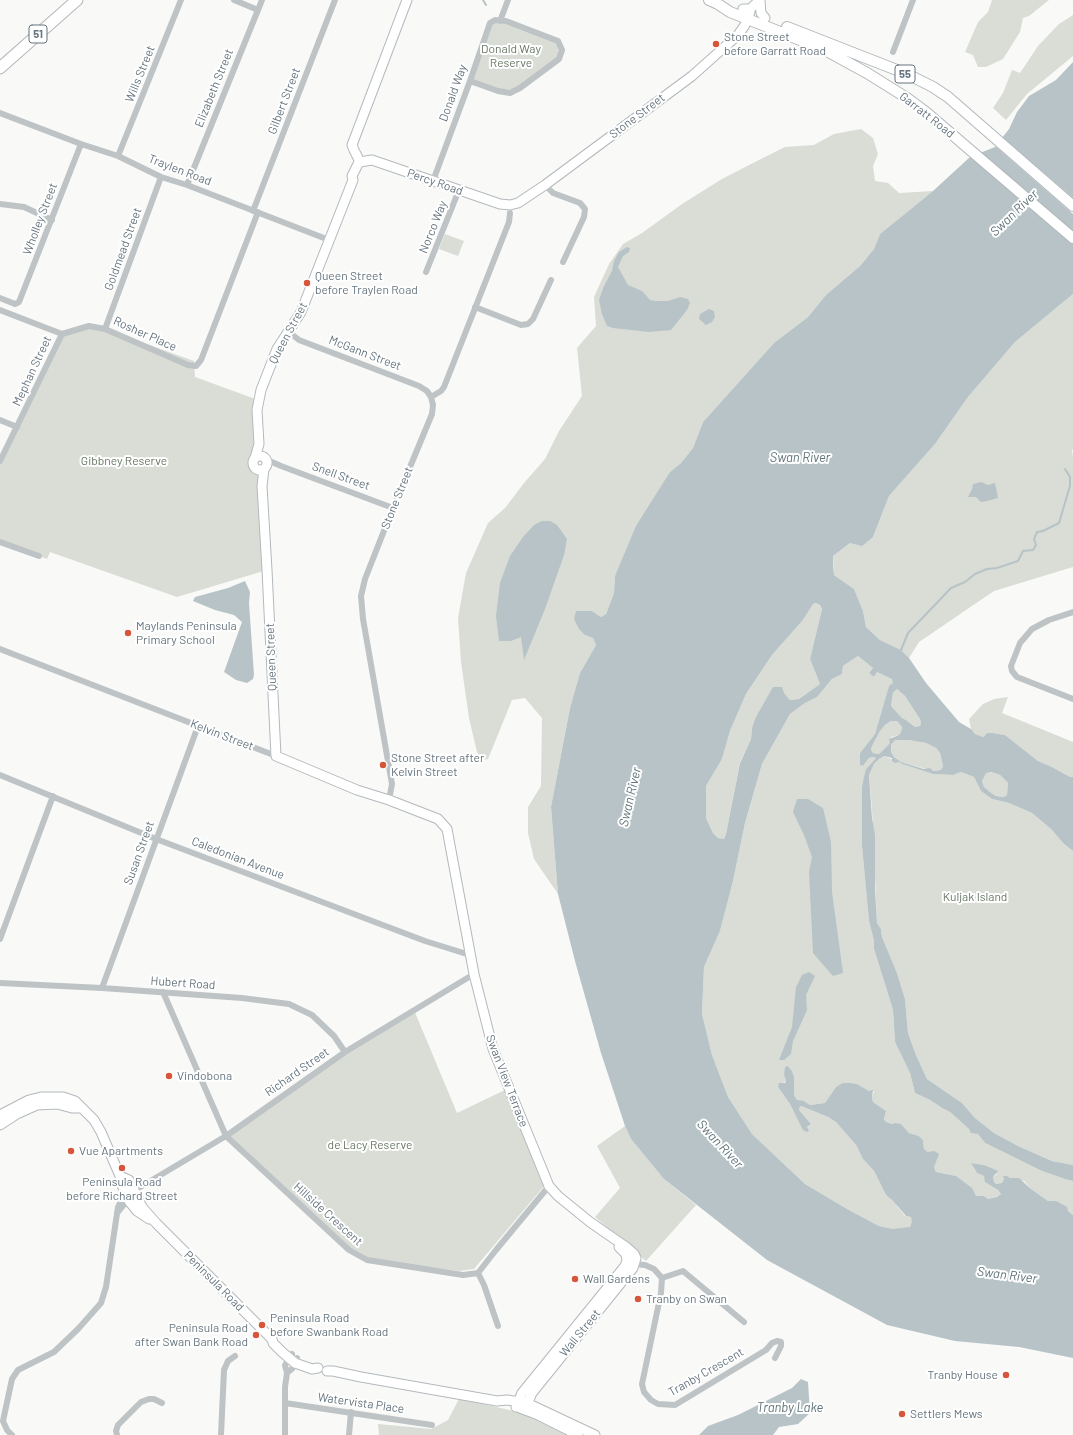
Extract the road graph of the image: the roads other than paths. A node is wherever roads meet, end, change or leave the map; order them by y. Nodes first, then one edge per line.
1 (77, 0) edge
2 (181, 0) edge
3 (234, 0) edge
4 (262, 0) edge
5 (335, 0) edge
6 (407, 0) edge
7 (508, 0) edge
8 (913, 0) edge
9 (713, 2) edge
10 (258, 10) junction
11 (747, 14) junction
12 (765, 18) junction
13 (500, 20) junction
14 (893, 52) dead end
15 (2, 63) edge
16 (470, 81) junction
17 (0, 113) edge
18 (81, 144) junction
19 (118, 156) junction
20 (362, 161) junction
21 (161, 177) junction
22 (433, 181) junction
23 (187, 185) junction
24 (545, 185) junction
25 (459, 190) junction
26 (0, 204) edge
27 (1073, 206) edge
28 (510, 209) junction
29 (256, 212) junction
30 (52, 220) junction
31 (1073, 238) edge
32 (329, 240) junction
33 (563, 262) dead end
34 (426, 272) dead end
35 (551, 280) dead end
36 (0, 298) edge
37 (475, 307) junction
38 (0, 310) edge
39 (105, 328) junction
40 (289, 332) junction
41 (62, 334) junction
42 (196, 366) joint
43 (431, 397) junction
44 (0, 420) edge
45 (17, 428) junction
46 (0, 461) edge
47 (262, 463) junction
48 (393, 508) junction
49 (0, 542) edge
50 (38, 556) dead end
51 (1073, 612) edge
52 (0, 648) edge
53 (1073, 699) edge
54 (198, 726) junction
55 (276, 756) junction
56 (0, 775) edge
57 (53, 796) junction
58 (389, 800) junction
59 (443, 824) joint
60 (156, 839) junction
61 (0, 939) edge
62 (470, 955) junction
63 (474, 974) junction
64 (0, 983) edge
65 (102, 988) junction
66 (163, 992) junction
67 (345, 1052) junction
68 (2, 1117) edge
69 (226, 1136) junction
70 (549, 1186) junction
71 (129, 1194) junction
72 (632, 1260) junction
73 (478, 1273) junction
74 (662, 1278) junction
75 (744, 1322) dead end
76 (498, 1326) dead end
77 (235, 1356) dead end
78 (293, 1358) junction
79 (775, 1358) dead end
80 (285, 1403) junction
81 (162, 1404) dead end
82 (522, 1405) junction
83 (351, 1412) junction
84 (432, 1425) dead end
85 (12, 1435) edge
86 (117, 1435) edge
87 (221, 1435) edge
88 (285, 1435) edge
89 (349, 1435) edge
90 (578, 1435) edge
91 (595, 1435) edge

1 - 15 highway, 51
2 - 19 street, Wills Street
3 - 10 street
4 - 10 street, Elizabeth Street
5 - 29 street, Gilbert Street
6 - 20 street
7 - 13 street
8 - 14 street
9 - 11 main road, Garratt Road / 55
10 - 23 street, Elizabeth Street
11 - 12 main road, Garratt Road / 55
11 - 12 street
11 - 24 street, Stone Street
11 - 31 main road, Garratt Road / 55
12 - 27 main road, Garratt Road / 55
13 - 16 street, Donald Way
13 - 16 street
16 - 22 street, Donald Way
17 - 18 street, Traylen Road
18 - 19 street, Traylen Road
18 - 30 street, Wholley Street
19 - 21 street, Traylen Road
20 - 22 street, Percy Road
20 - 32 street, Queen Street
21 - 23 street, Traylen Road
21 - 39 street, Goldmead Street
22 - 25 street, Percy Road
23 - 29 street, Traylen Road
24 - 28 street, Stone Street
24 - 33 street
25 - 28 street, Percy Road
25 - 34 street, Norco Way
26 - 30 street
28 - 37 street
29 - 32 street, Traylen Road
29 - 42 street, Gilbert Street
30 - 36 street, Wholley Street
32 - 40 street, Queen Street
35 - 37 street
37 - 43 street
38 - 41 street
39 - 41 street, Rosher Place
39 - 42 street, Rosher Place
40 - 43 street, McGann Street
40 - 47 street, Queen Street
41 - 45 street, Mephan Street
43 - 48 street, Stone Street
44 - 45 street
45 - 46 street, Mephan Street
47 - 48 street, Snell Street
47 - 55 street, Queen Street
48 - 58 street, Stone Street
49 - 50 street
51 - 53 street
52 - 54 street, Kelvin Street
54 - 55 street, Kelvin Street
54 - 60 street, Susan Street
55 - 58 street, Kelvin Street
56 - 57 street, Caledonian Avenue
57 - 60 street, Caledonian Avenue
57 - 61 street
58 - 59 street, Kelvin Street
59 - 62 street, Swan View Terrace
60 - 62 street, Caledonian Avenue
60 - 65 street, Susan Street
62 - 63 street, Swan View Terrace
63 - 67 street, Richard Street
63 - 70 street, Swan View Terrace
64 - 65 street, Hubert Road
65 - 66 street, Hubert Road
66 - 67 street, Hubert Road
66 - 69 street, Hillside Crescent
67 - 69 street, Richard Street
68 - 71 street, Peninsula Road
69 - 71 street, Richard Street
69 - 73 street, Hillside Crescent
70 - 72 street, Swan View Terrace
70 - 73 street
71 - 78 street, Peninsula Road
71 - 85 street
72 - 74 street
72 - 82 street, Wall Street
73 - 76 street
74 - 75 street
74 - 79 street, Tranby Crescent
77 - 87 street
78 - 80 street
78 - 82 street, Peninsula Road
80 - 83 street, Watervista Place
80 - 88 street
81 - 86 street
82 - 90 street, Peninsula Road
82 - 91 street, Peninsula Road
83 - 84 street, Watervista Place
83 - 89 street

